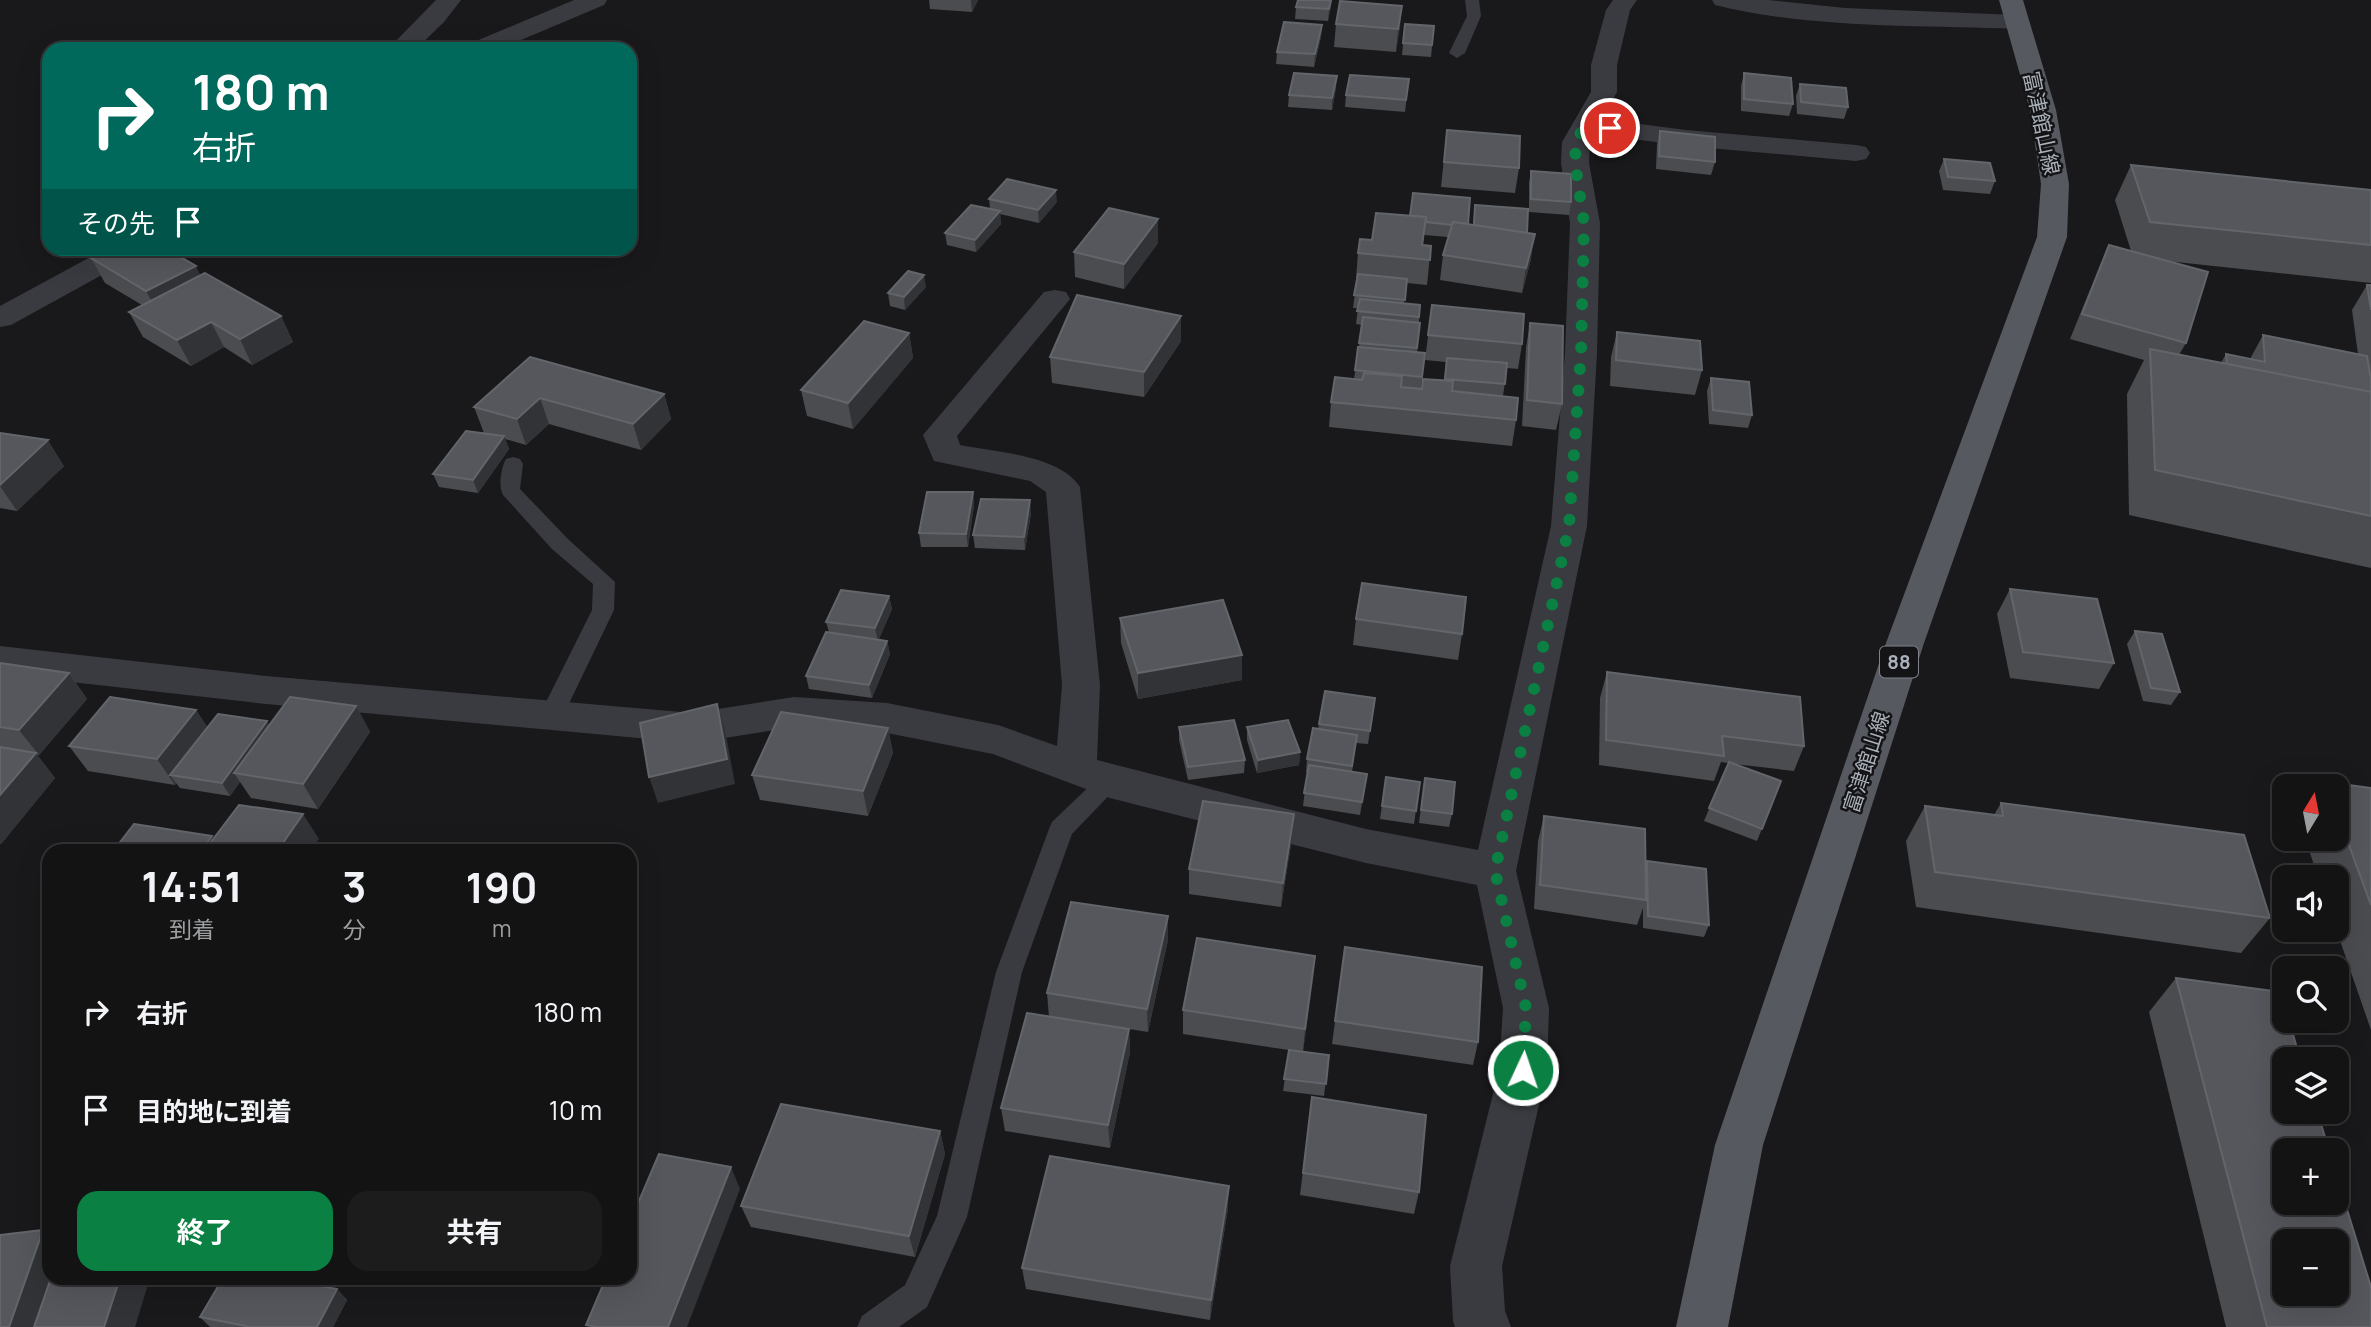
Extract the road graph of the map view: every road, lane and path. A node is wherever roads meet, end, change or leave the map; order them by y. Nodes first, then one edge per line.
1 (449, 0) edge
2 (595, 0) edge
3 (1472, 0) edge
4 (1625, 0) edge
5 (1724, 0) edge
6 (2014, 11) edge
7 (408, 42) edge
8 (495, 42) edge
9 (1457, 53) dead end
10 (1585, 125) junction
11 (1856, 153) dead end
12 (115, 256) edge
13 (1055, 299) dead end
14 (0, 318) edge
15 (513, 464) dead end
16 (0, 660) edge
17 (551, 716) junction
18 (1093, 776) junction
19 (1495, 871) junction
20 (873, 1327) edge
21 (1485, 1327) edge
22 (1702, 1327) edge

1 - 7 street
2 - 8 street
3 - 9 lane
4 - 10 street
5 - 6 street
6 - 22 main road, 富津館山線 / 88
10 - 11 street
10 - 19 street
12 - 14 street
13 - 18 street
15 - 17 lane
16 - 17 street
17 - 18 street
18 - 19 street
18 - 20 lane
19 - 21 street

